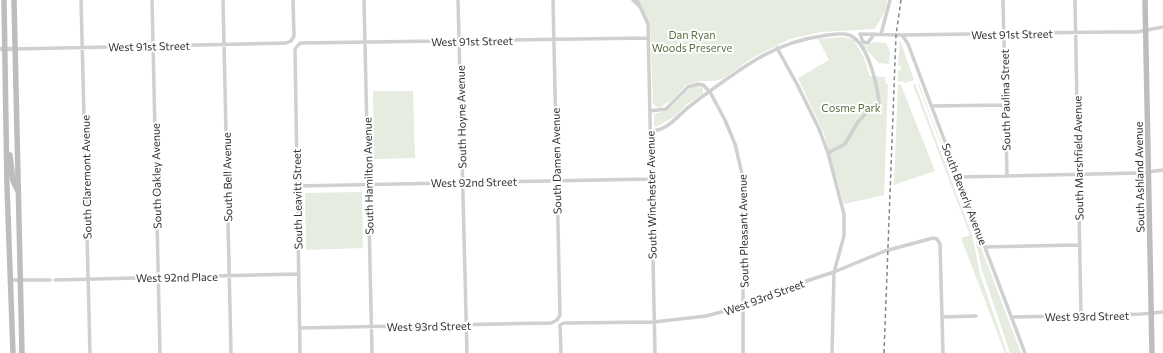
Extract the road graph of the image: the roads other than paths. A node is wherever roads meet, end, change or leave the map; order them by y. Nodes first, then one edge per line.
1 (4, 0) edge
2 (14, 0) edge
3 (81, 0) edge
4 (152, 0) edge
5 (223, 0) edge
6 (293, 0) edge
7 (364, 0) edge
8 (458, 0) edge
9 (553, 0) edge
10 (633, 0) edge
11 (637, 0) edge
12 (890, 0) edge
13 (1003, 0) edge
14 (1075, 0) edge
15 (1145, 0) edge
16 (640, 8) junction
17 (1163, 27) edge
18 (1146, 30) junction
19 (1076, 33) junction
20 (874, 34) junction
21 (881, 34) junction
22 (1004, 34) junction
23 (902, 35) junction
24 (648, 38) junction
25 (554, 39) junction
26 (459, 41) junction
27 (365, 42) junction
28 (224, 45) junction
29 (296, 45) joint
30 (153, 46) junction
31 (83, 48) junction
32 (777, 48) junction
33 (3, 49) edge
34 (15, 49) junction
35 (710, 92) junction
36 (1006, 105) junction
37 (931, 106) junction
38 (650, 111) junction
39 (650, 131) junction
40 (7, 145) junction
41 (828, 153) junction
42 (1163, 170) edge
43 (1148, 172) junction
44 (1078, 174) junction
45 (1007, 176) junction
46 (958, 177) junction
47 (651, 179) junction
48 (557, 180) junction
49 (462, 182) junction
50 (368, 184) junction
51 (297, 186) junction
52 (18, 191) junction
53 (1079, 245) junction
54 (985, 247) junction
55 (834, 272) junction
56 (299, 274) junction
57 (229, 276) junction
58 (158, 277) junction
59 (88, 279) junction
60 (11, 280) junction
61 (20, 280) junction
62 (50, 280) dead end
63 (55, 280) dead end
64 (744, 306) junction
65 (1163, 312) edge
66 (1151, 313) junction
67 (942, 316) junction
68 (976, 316) dead end
69 (1081, 316) junction
70 (1012, 318) junction
71 (557, 320) joint
72 (654, 322) junction
73 (466, 325) junction
74 (371, 327) junction
75 (300, 328) junction
76 (13, 353) edge
77 (22, 353) edge
78 (90, 353) edge
79 (160, 353) edge
80 (231, 353) edge
81 (300, 353) edge
82 (372, 353) edge
83 (467, 353) edge
84 (561, 353) edge
85 (655, 353) edge
86 (743, 353) edge
87 (832, 353) edge
88 (943, 353) edge
89 (1025, 353) edge
90 (1152, 353) edge

1 - 33 main road
2 - 34 main road
3 - 31 street, South Claremont Avenue
4 - 30 street, South Oakley Avenue
5 - 28 street, South Bell Avenue
6 - 28 street, West 91st Street
7 - 27 street, South Hamilton Avenue
8 - 26 street, South Hoyne Avenue
9 - 25 street, South Damen Avenue
10 - 16 street
11 - 16 street
12 - 21 street
13 - 22 street, South Paulina Street
14 - 19 street, South Marshfield Avenue
15 - 18 main road, South Ashland Avenue
16 - 24 street
17 - 18 street, West 91st Street
18 - 19 street, West 91st Street
18 - 43 main road, South Ashland Avenue
19 - 22 street, West 91st Street
19 - 44 street, South Marshfield Avenue
20 - 20 street, West 91st Street
20 - 21 street, West 91st Street
21 - 23 street, West 91st Street
22 - 23 street, West 91st Street
22 - 36 street, South Paulina Street
23 - 37 street, South Beverly Avenue
24 - 25 street, West 91st Street
24 - 38 street, South Winchester Avenue
25 - 26 street, West 91st Street
25 - 48 street, South Damen Avenue
26 - 27 street, West 91st Street
26 - 49 street, South Hoyne Avenue
27 - 29 street, West 91st Street
27 - 50 street, South Hamilton Avenue
28 - 30 street, West 91st Street
28 - 57 street, South Bell Avenue
29 - 51 street, South Leavitt Street
30 - 31 street, West 91st Street
30 - 58 street, South Oakley Avenue
31 - 34 street, West 91st Street
31 - 59 street, South Claremont Avenue
32 - 35 street
32 - 41 street
32 - 41 street
33 - 34 street, West 91st Street
33 - 40 main road
34 - 52 main road
35 - 38 street
35 - 39 street
35 - 64 street, South Pleasant Avenue
36 - 37 street
36 - 45 street, South Paulina Street
37 - 46 street, South Beverly Avenue
38 - 39 street, South Winchester Avenue
39 - 47 street, South Winchester Avenue
40 - 52 main road
40 - 60 main road
41 - 55 street
42 - 43 street
43 - 44 street
43 - 66 main road, South Ashland Avenue
44 - 45 street
44 - 53 street, South Marshfield Avenue
45 - 46 street
46 - 54 street, South Beverly Avenue
47 - 48 street, West 92nd Street
47 - 72 street, South Winchester Avenue
48 - 49 street, West 92nd Street
48 - 71 street, South Damen Avenue
49 - 50 street, West 92nd Street
49 - 73 street, South Hoyne Avenue
50 - 51 street, West 92nd Street
50 - 74 street, South Hamilton Avenue
51 - 56 street, South Leavitt Street
52 - 61 main road
53 - 54 street
53 - 69 street, South Marshfield Avenue
54 - 70 street, South Beverly Avenue
55 - 64 street, West 93rd Street
55 - 67 street, West 93rd Street
55 - 87 street
56 - 57 street, West 92nd Place
56 - 75 street, South Leavitt Street
57 - 58 street, West 92nd Place
57 - 80 street, South Bell Avenue
58 - 59 street, West 92nd Place
58 - 79 street, South Oakley Avenue
59 - 63 street, West 92nd Place
59 - 78 street, South Claremont Avenue
60 - 61 street
60 - 76 main road
61 - 62 street
61 - 77 main road
64 - 72 street, West 93rd Street
64 - 86 street, South Pleasant Avenue
65 - 66 street, West 93rd Street
66 - 69 street, West 93rd Street
66 - 90 main road, South Ashland Avenue
67 - 68 street
67 - 88 street
69 - 70 street, West 93rd Street
70 - 89 street, South Beverly Avenue
71 - 73 street, West 93rd Street
72 - 84 street, West 93rd Street
72 - 85 street, South Winchester Avenue
73 - 74 street, West 93rd Street
73 - 83 street, South Hoyne Avenue
74 - 75 street, West 93rd Street
74 - 82 street, South Hamilton Avenue
75 - 81 street, South Leavitt Street

